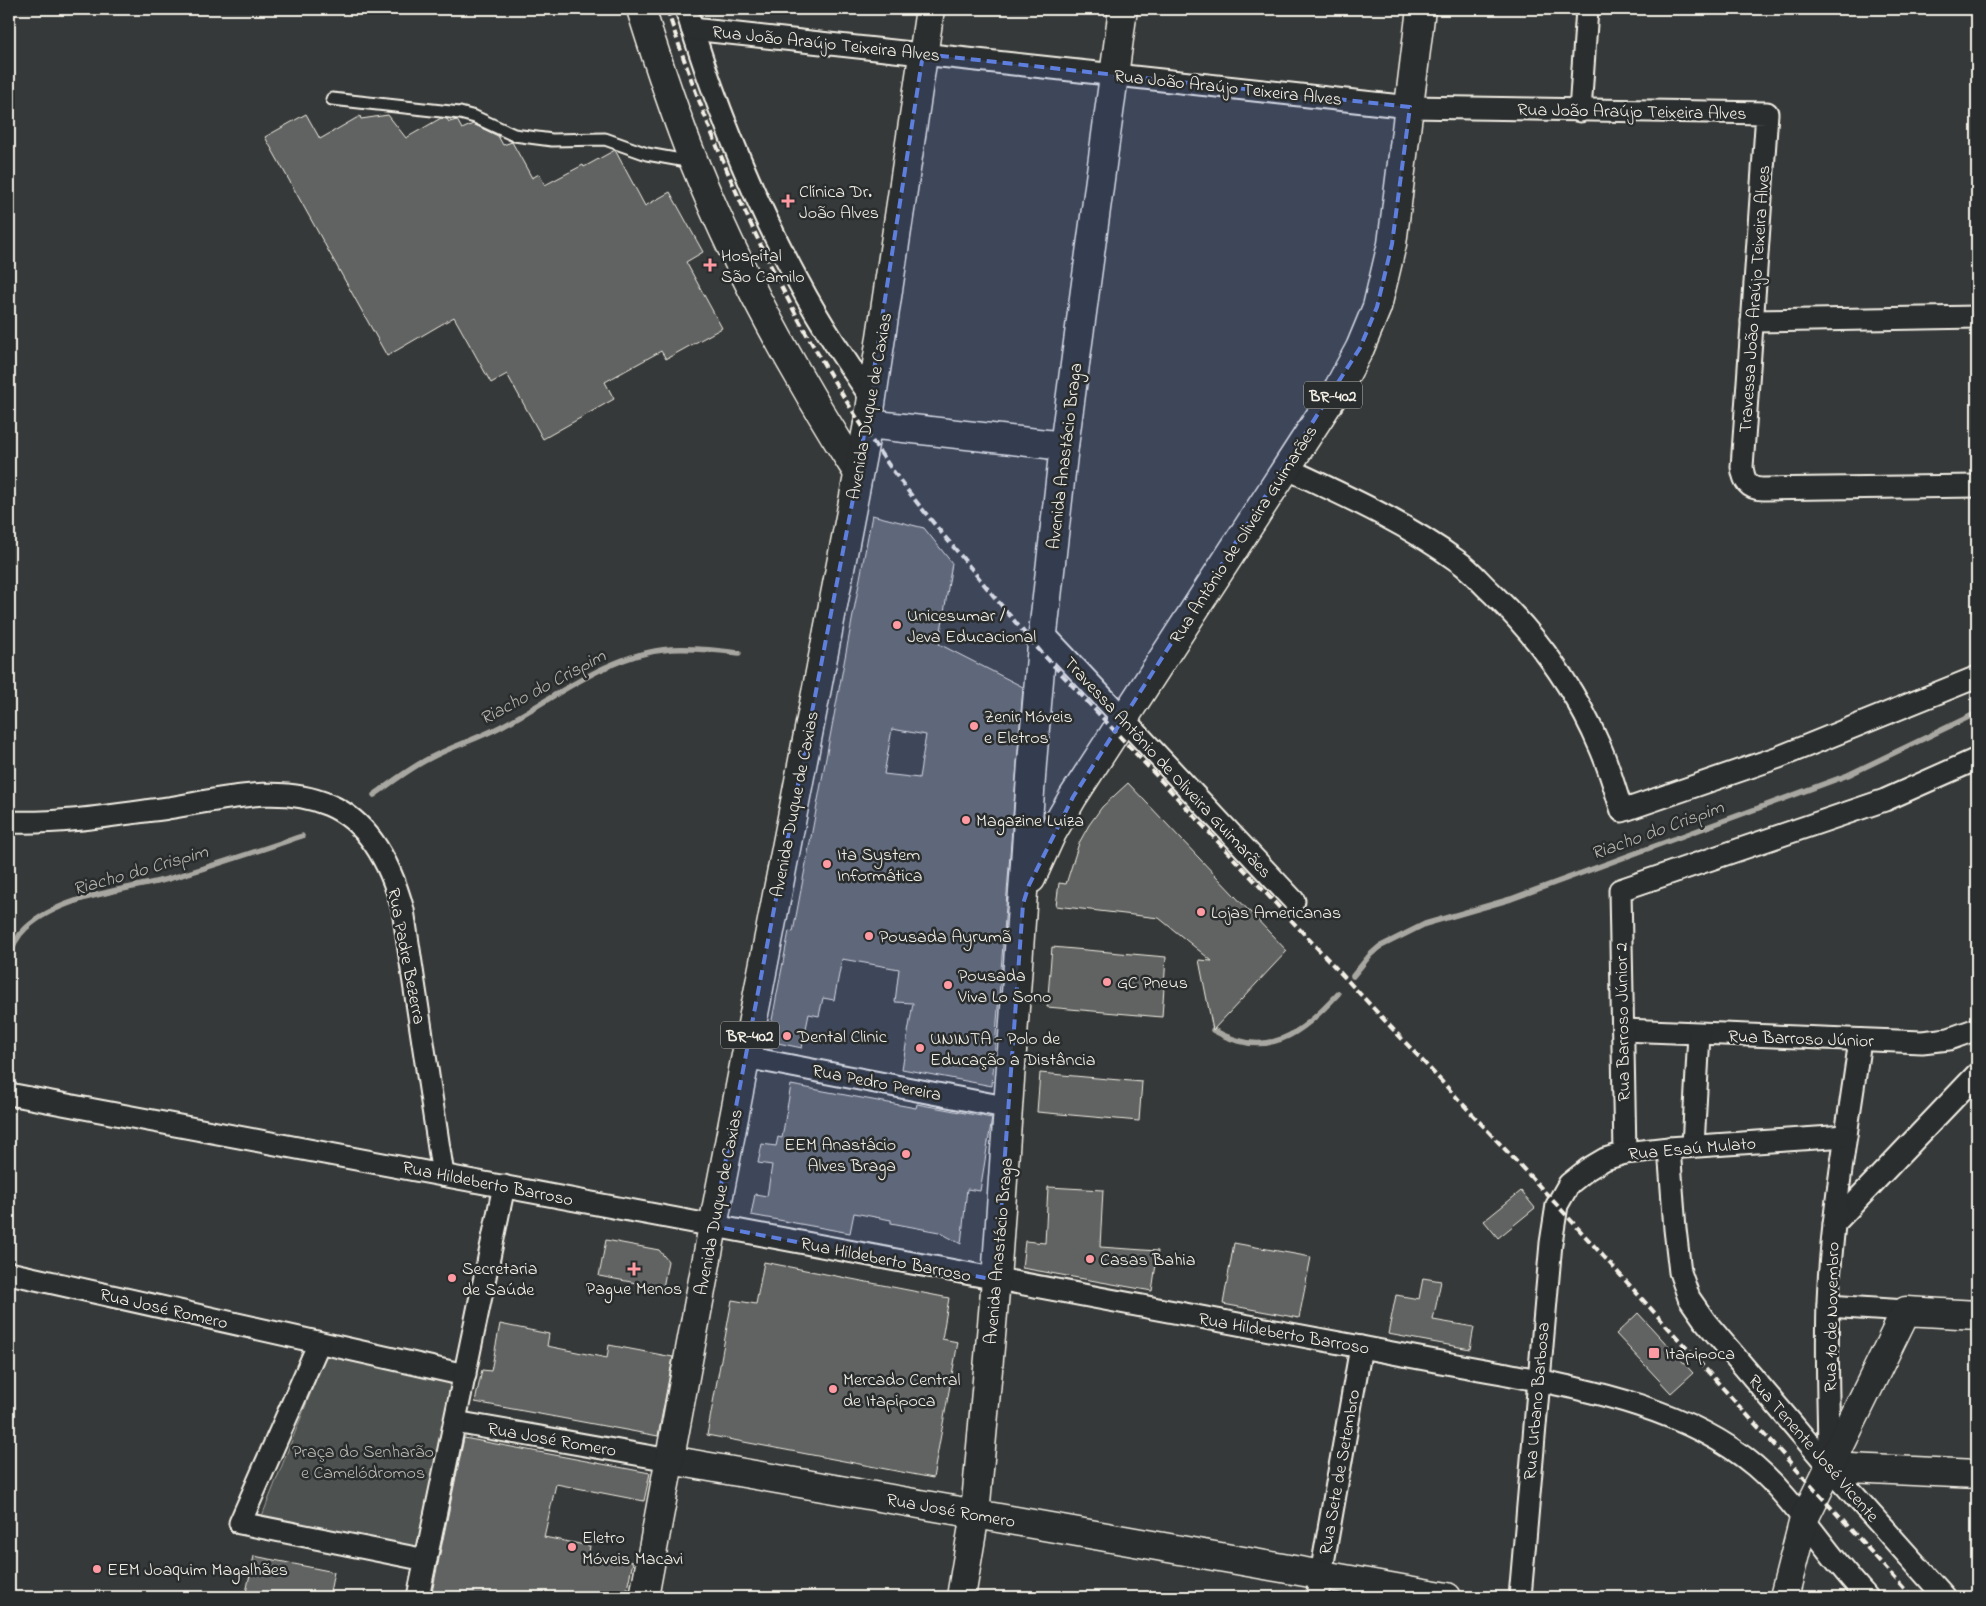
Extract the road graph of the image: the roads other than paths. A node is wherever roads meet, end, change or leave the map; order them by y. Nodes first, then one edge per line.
1 (641, 9) edge
2 (930, 9) edge
3 (1123, 9) edge
4 (1420, 9) edge
5 (1587, 9) edge
6 (689, 19) edge
7 (923, 54) junction
8 (1114, 75) junction
9 (332, 98) dead end
10 (1410, 107) junction
11 (1580, 111) junction
12 (1767, 113) joint
13 (694, 162) junction
14 (1977, 317) edge
15 (1752, 321) junction
16 (870, 411) junction
17 (1064, 446) junction
18 (1286, 468) junction
19 (858, 473) junction
20 (1977, 486) edge
21 (1043, 632) junction
22 (1977, 677) edge
23 (1119, 725) junction
24 (1977, 759) edge
25 (9, 822) edge
26 (1294, 901) dead end
27 (1022, 904) junction
28 (1977, 1029) edge
29 (1622, 1030) junction
30 (1699, 1034) junction
31 (1860, 1040) junction
32 (745, 1057) junction
33 (1977, 1074) edge
34 (9, 1094) edge
35 (1010, 1108) junction
36 (1846, 1136) junction
37 (1693, 1146) junction
38 (1669, 1148) junction
39 (1625, 1153) junction
40 (443, 1175) junction
41 (504, 1186) junction
42 (1557, 1205) joint
43 (1834, 1224) junction
44 (713, 1226) junction
45 (9, 1273) edge
46 (996, 1280) junction
47 (1828, 1306) junction
48 (1906, 1311) junction
49 (1977, 1315) edge
50 (319, 1343) junction
51 (1361, 1347) junction
52 (465, 1375) junction
53 (1538, 1380) junction
54 (455, 1422) junction
55 (670, 1460) junction
56 (1829, 1468) junction
57 (1977, 1474) edge
58 (975, 1514) junction
59 (1804, 1519) junction
60 (426, 1560) junction
61 (1319, 1586) edge
62 (418, 1597) edge
63 (644, 1597) edge
64 (961, 1597) edge
65 (1447, 1597) edge
66 (1520, 1597) edge
67 (1784, 1597) edge
68 (1867, 1597) edge
69 (1945, 1597) edge

1 - 13 main road
2 - 7 main road, Avenida Duque de Caxias
3 - 8 main road, Avenida Anastácio Braga
4 - 10 main road, Rua Antônio de Oliveira Guimarães / BR-402
5 - 11 street
6 - 7 street, Rua João Araújo Teixeira Alves
6 - 16 street
7 - 8 street, Rua João Araújo Teixeira Alves
7 - 16 main road, Avenida Duque de Caxias
8 - 10 street, Rua João Araújo Teixeira Alves
8 - 17 main road, Avenida Anastácio Braga
9 - 13 lane
10 - 11 street, Rua João Araújo Teixeira Alves
10 - 18 main road, Rua Antônio de Oliveira Guimarães / BR-402
11 - 12 street, Rua João Araújo Teixeira Alves
12 - 15 street, Travessa João Araújo Teixeira Alves
13 - 19 main road
14 - 15 street
15 - 20 street, Travessa João Araújo Teixeira Alves
16 - 17 main road
16 - 19 main road, Avenida Duque de Caxias / BR-402
17 - 21 main road, Avenida Anastácio Braga
18 - 22 street
18 - 23 main road, Rua Antônio de Oliveira Guimarães / BR-402
19 - 32 main road, Avenida Duque de Caxias / BR-402
21 - 23 street, Travessa Antônio de Oliveira Guimarães
21 - 27 main road, Avenida Anastácio Braga
23 - 26 street, Travessa Antônio de Oliveira Guimarães
23 - 27 main road, Avenida Anastácio Braga / BR-402
24 - 29 street, Rua Barroso Júnior 2
25 - 40 street, Rua Padre Bezerra
27 - 35 main road, Avenida Anastácio Braga / BR-402
28 - 31 street, Rua Barroso Júnior
29 - 30 street, Rua Barroso Júnior
29 - 39 street, Rua Barroso Júnior 2
30 - 31 street, Rua Barroso Júnior
30 - 37 street
31 - 36 street
32 - 35 street, Rua Pedro Pereira
32 - 44 main road, Avenida Duque de Caxias / BR-402
33 - 43 street, Rua 10 de Novembro
34 - 40 street, Rua Hildeberto Barroso
35 - 46 main road, Avenida Anastácio Braga / BR-402
36 - 37 street, Rua Esaú Mulato
36 - 43 street
37 - 38 street, Rua Esaú Mulato
38 - 39 street, Rua Esaú Mulato
38 - 56 street, Rua Tenente José Vicente
39 - 42 street, Rua Esaú Mulato
40 - 41 street, Rua Hildeberto Barroso
41 - 44 street, Rua Hildeberto Barroso
41 - 52 street
42 - 53 street, Rua Urbano Barbosa
43 - 47 street, Rua 10 de Novembro
44 - 46 street, Rua Hildeberto Barroso
44 - 55 main road, Avenida Duque de Caxias / BR-402
45 - 50 street, Rua José Romero
46 - 51 street, Rua Hildeberto Barroso
46 - 58 main road, Avenida Anastácio Braga / BR-402
47 - 48 street
47 - 56 street, Rua 10 de Novembro
48 - 49 main road
48 - 56 main road
50 - 52 street, Rua José Romero
50 - 60 street
51 - 53 street, Rua Hildeberto Barroso
51 - 61 street, Rua Sete de Setembro
52 - 54 street
53 - 59 street, Rua Hildeberto Barroso
53 - 66 street, Rua Urbano Barbosa
54 - 55 street, Rua José Romero
54 - 60 street
55 - 58 main road, Rua José Romero
55 - 63 main road, Avenida Duque de Caxias / BR-402
56 - 57 main road
56 - 59 main road
56 - 69 street, Rua Tenente José Vicente
58 - 61 main road, Rua José Romero
58 - 64 main road, Avenida Anastácio Braga / BR-402
59 - 67 main road
59 - 68 street, Rua Hildeberto Barroso
60 - 62 street
61 - 65 main road, Rua José Romero

